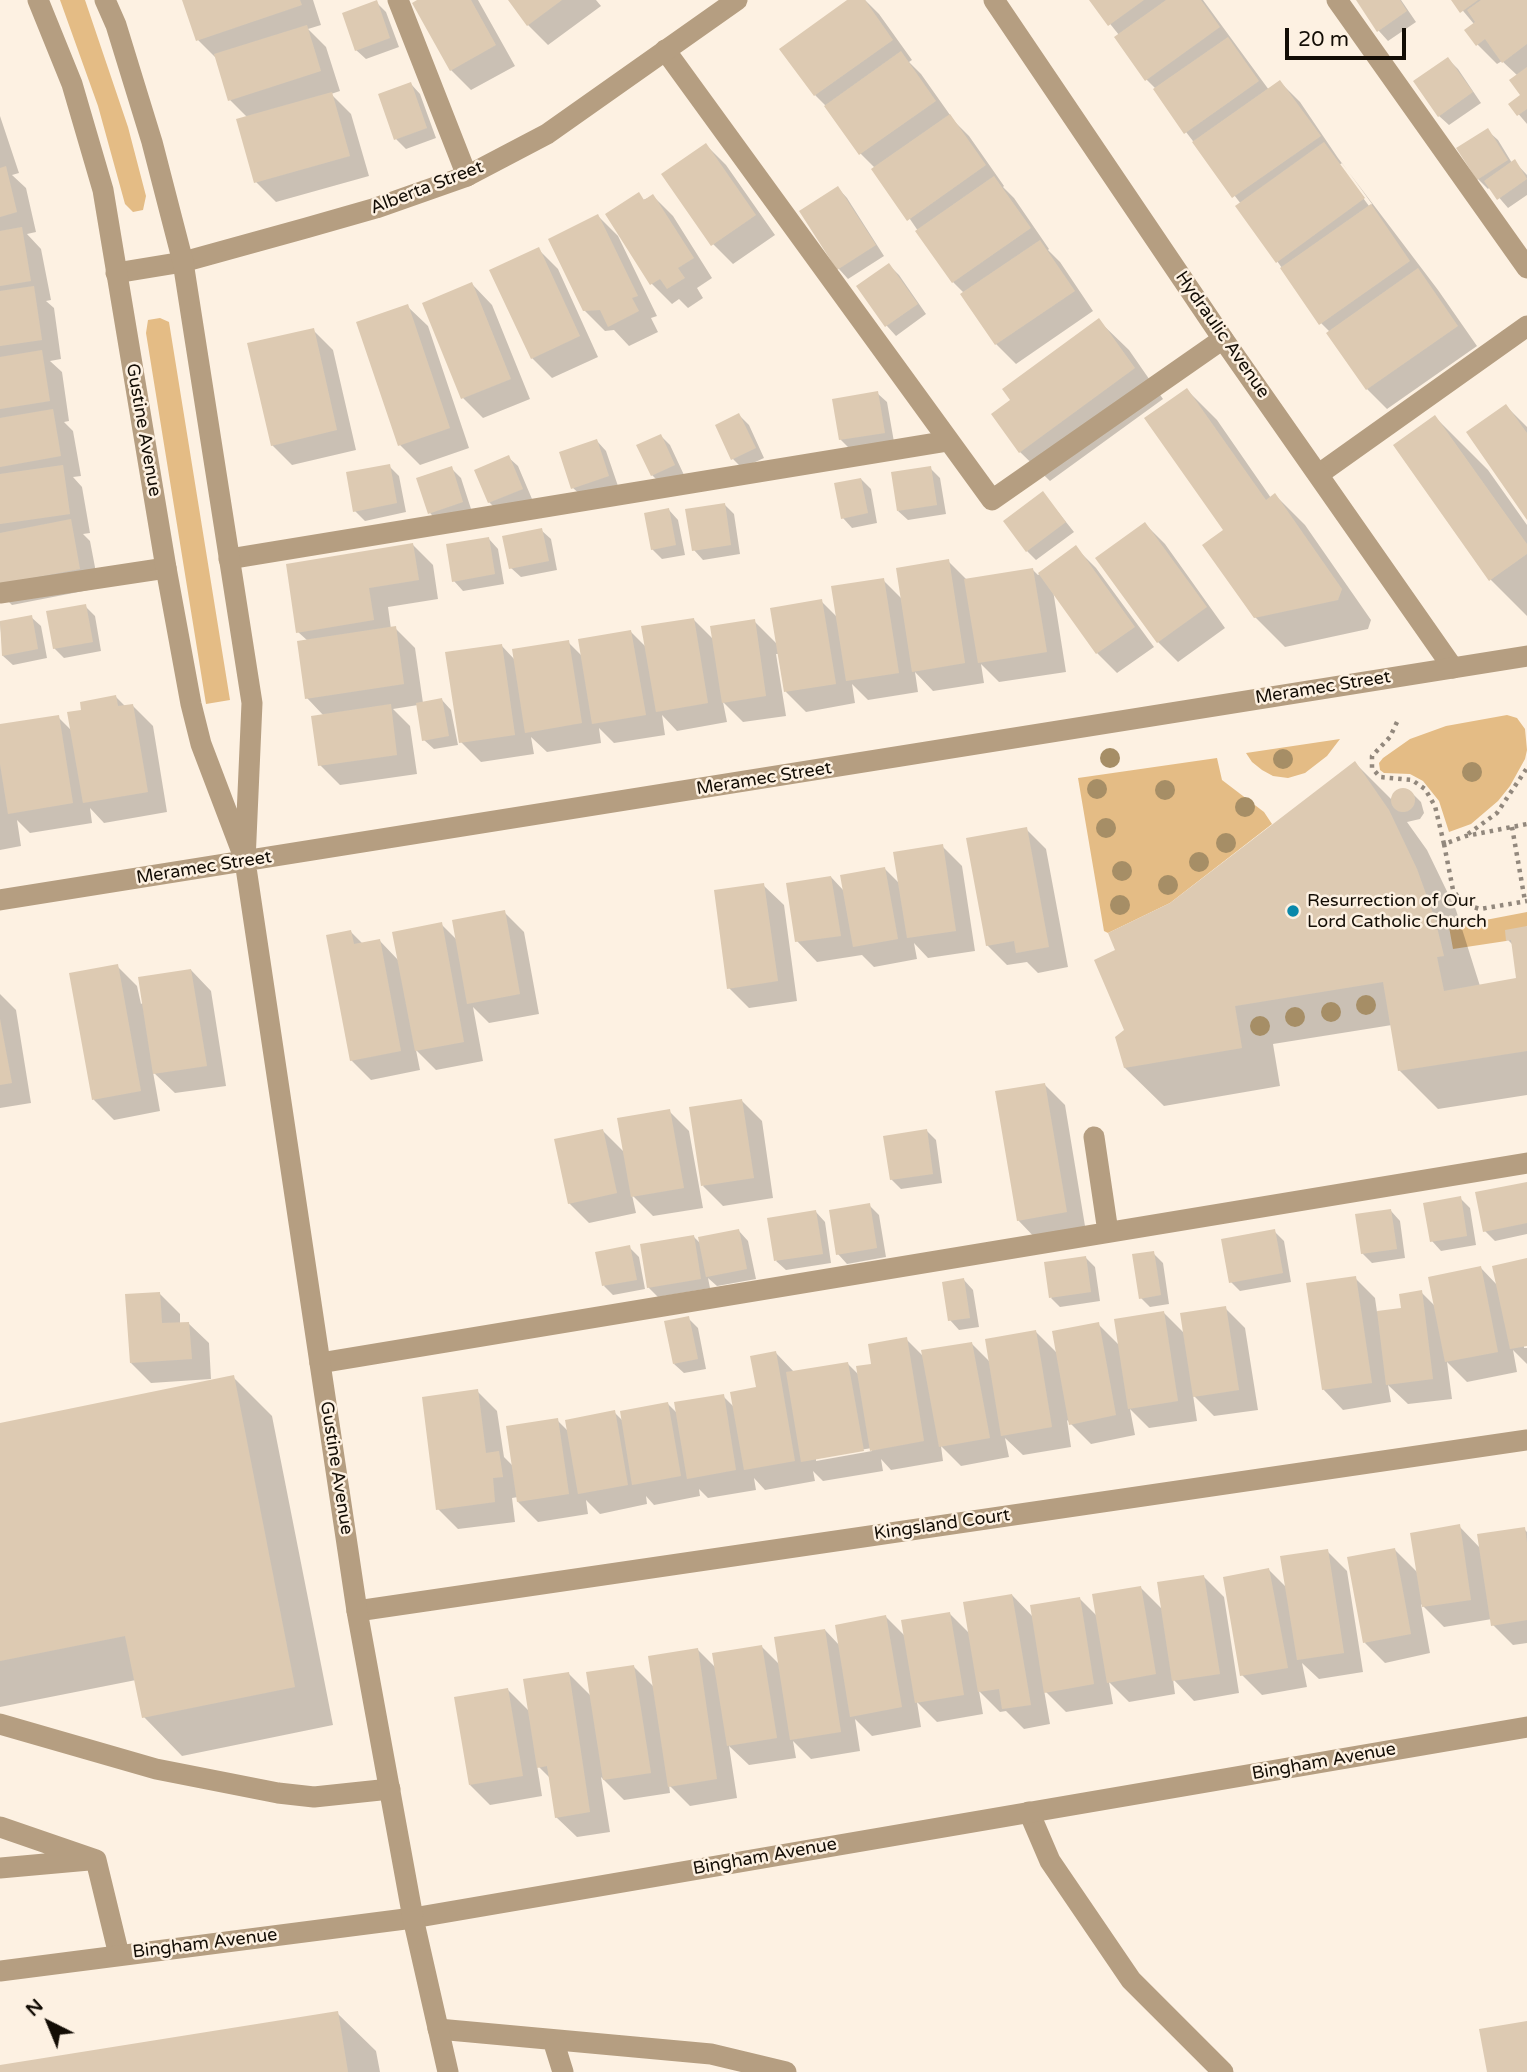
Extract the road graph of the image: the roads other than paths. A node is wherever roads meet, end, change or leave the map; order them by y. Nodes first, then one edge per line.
1 (38, 0) edge
2 (105, 0) edge
3 (398, 0) edge
4 (737, 0) edge
5 (994, 0) edge
6 (1337, 0) edge
7 (665, 50) junction
8 (467, 176) junction
9 (183, 262) junction
10 (1527, 268) edge
11 (116, 273) junction
12 (1527, 326) edge
13 (1223, 339) junction
14 (948, 441) junction
15 (1319, 474) junction
16 (229, 559) junction
17 (166, 568) junction
18 (0, 593) edge
19 (1527, 656) edge
20 (1453, 668) junction
21 (245, 861) junction
22 (0, 900) edge
23 (1094, 1138) dead end
24 (1527, 1163) edge
25 (1108, 1232) junction
26 (320, 1363) junction
27 (1527, 1440) edge
28 (357, 1611) junction
29 (0, 1724) edge
30 (1527, 1727) edge
31 (390, 1789) junction
32 (1029, 1812) junction
33 (0, 1826) edge
34 (96, 1860) junction
35 (0, 1868) edge
36 (413, 1917) junction
37 (120, 1955) junction
38 (0, 1971) edge
39 (438, 2029) junction
40 (553, 2040) junction
41 (448, 2072) edge
42 (563, 2072) edge
43 (786, 2072) edge
44 (1223, 2072) edge

1 - 11 street, Gustine Avenue
2 - 9 street, Gustine Avenue
3 - 8 street
4 - 7 street, Alberta Street
5 - 13 street, Hydraulic Avenue
6 - 10 street
7 - 8 street, Alberta Street
7 - 14 street
8 - 9 street, Alberta Street
9 - 11 street, Alberta Street
9 - 16 street, Gustine Avenue
11 - 17 street, Gustine Avenue
12 - 15 street
13 - 14 street
13 - 15 street, Hydraulic Avenue
14 - 16 street
15 - 20 street, Hydraulic Avenue
16 - 21 street, Gustine Avenue
17 - 18 street
17 - 21 street, Gustine Avenue
19 - 20 street, Meramec Street
20 - 21 street, Meramec Street
21 - 22 street, Meramec Street
21 - 26 street, Gustine Avenue
23 - 25 street
24 - 25 street
25 - 26 street
26 - 28 street, Gustine Avenue
27 - 28 street, Kingsland Court
28 - 31 street, Gustine Avenue
29 - 31 street
30 - 32 street, Bingham Avenue
31 - 36 street, Gustine Avenue
32 - 36 street, Bingham Avenue
32 - 44 street
33 - 34 street
34 - 35 street
34 - 37 street
36 - 37 street, Bingham Avenue
36 - 39 street, Gustine Avenue
37 - 38 street, Bingham Avenue
39 - 40 street
39 - 41 street, Gustine Avenue
40 - 42 street
40 - 43 street

